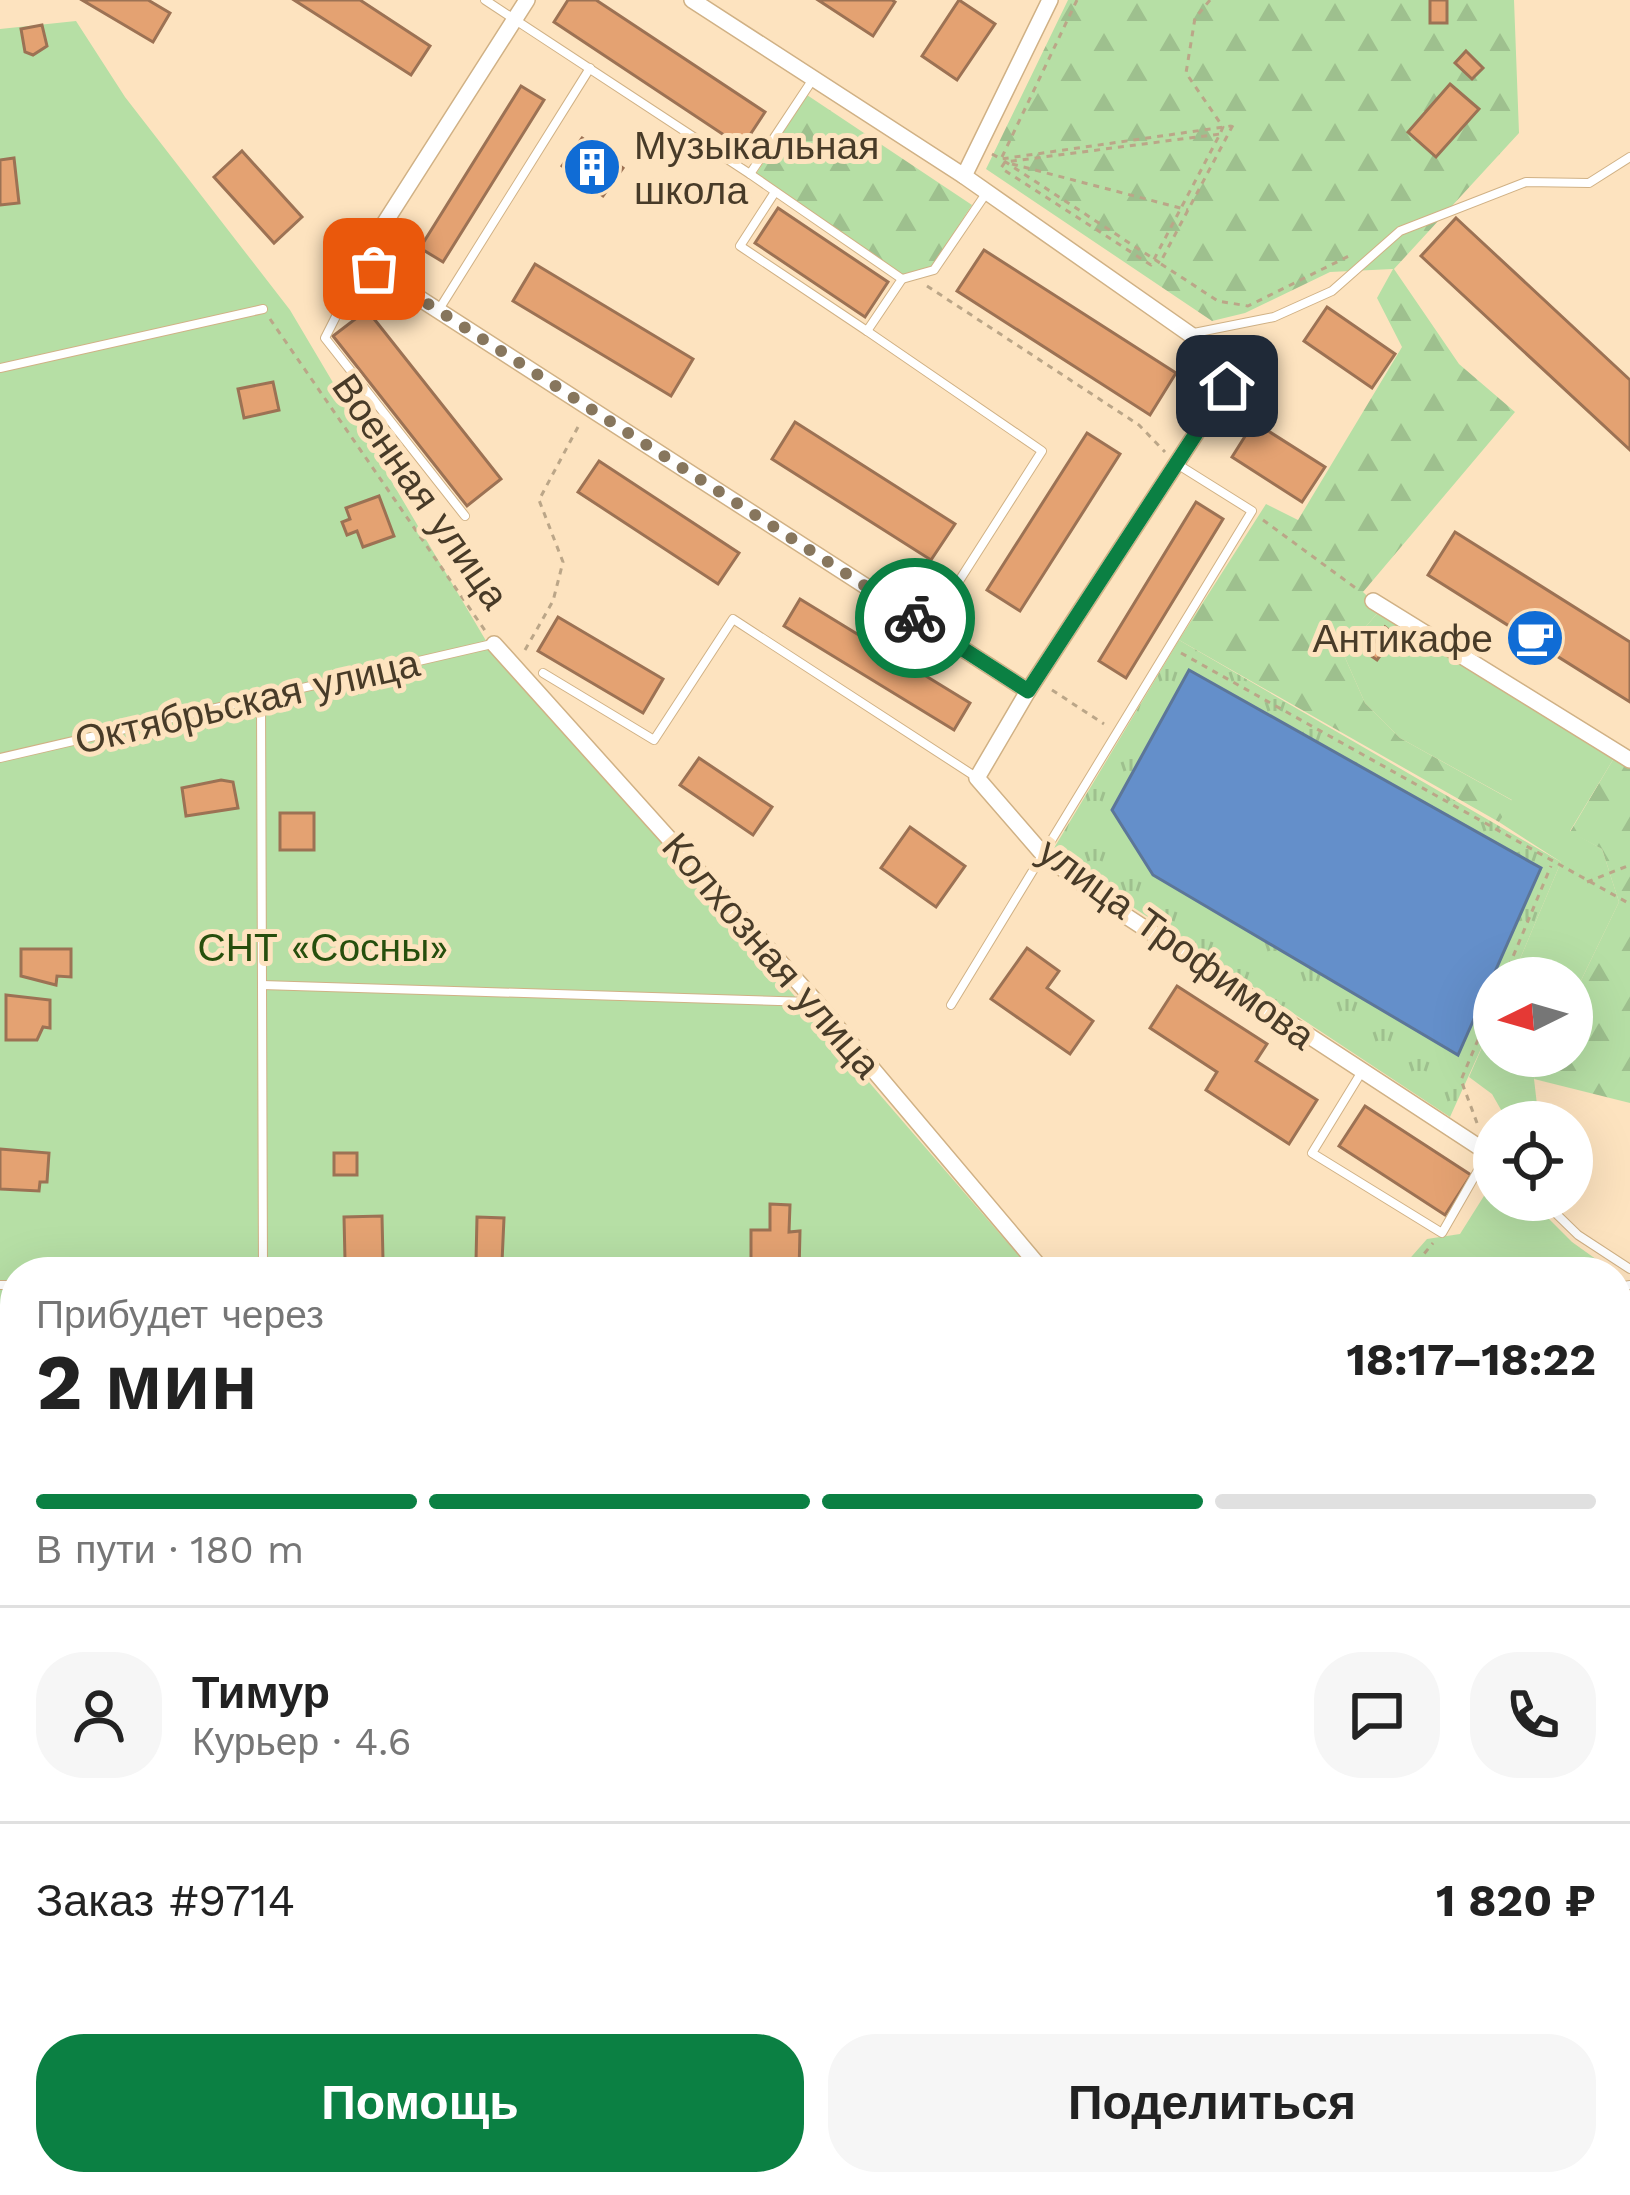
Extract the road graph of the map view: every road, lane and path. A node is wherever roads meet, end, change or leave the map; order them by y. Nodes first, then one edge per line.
1 (485, 0) edge
2 (527, 0) edge
3 (692, 0) edge
4 (1050, 0) edge
5 (1077, 0) edge
6 (1210, 0) edge
7 (516, 19) junction
8 (590, 68) junction
9 (814, 78) junction
10 (1223, 127) junction
11 (1220, 134) junction
12 (979, 146) junction
13 (1630, 157) edge
14 (1002, 160) junction
15 (750, 174) junction
16 (964, 176) junction
17 (776, 192) junction
18 (987, 192) junction
19 (1181, 208) junction
20 (1188, 210) junction
21 (370, 248) junction
22 (1362, 250) dead end
23 (1157, 261) junction
24 (902, 279) junction
25 (916, 279) junction
26 (263, 309) joint
27 (438, 311) junction
28 (867, 331) junction
29 (1194, 333) junction
30 (0, 368) edge
31 (588, 408) junction
32 (1176, 463) junction
33 (1252, 512) junction
34 (465, 516) dead end
35 (1373, 601) joint
36 (929, 628) junction
37 (494, 644) junction
38 (1170, 647) dead end
39 (543, 673) joint
40 (1028, 691) junction
41 (261, 700) junction
42 (1115, 732) junction
43 (0, 758) edge
44 (1630, 760) edge
45 (977, 778) junction
46 (1042, 853) junction
47 (1552, 864) junction
48 (1630, 865) edge
49 (1587, 882) junction
50 (1630, 904) edge
51 (1513, 957) edge
52 (262, 985) junction
53 (816, 1002) junction
54 (951, 1005) dead end
55 (1473, 1052) edge
56 (1362, 1072) junction
57 (1473, 1110) edge
58 (1473, 1143) edge
59 (1473, 1183) edge
60 (1564, 1221) edge
61 (1442, 1233) junction
62 (263, 1257) edge
63 (1031, 1257) edge
64 (1422, 1257) edge
65 (1612, 1257) edge

1 - 7 lane
2 - 7 street
3 - 9 street
4 - 12 street
5 - 14 path
6 - 10 path
7 - 8 lane
7 - 21 street
8 - 15 lane
8 - 27 lane
9 - 15 lane
9 - 16 street
10 - 11 path
10 - 14 path
10 - 20 path
11 - 14 path
11 - 19 path
12 - 14 path
12 - 16 street
13 - 29 lane
14 - 19 path
14 - 23 path
15 - 17 lane
16 - 18 street
17 - 24 lane
17 - 28 lane
18 - 25 lane
18 - 29 street
19 - 20 path
19 - 23 path
20 - 23 path
21 - 27 street
21 - 34 lane
22 - 23 path
24 - 25 lane
24 - 28 lane
25 - 32 path
26 - 30 lane
26 - 37 path, Военная улица
27 - 31 street
28 - 36 lane
29 - 32 street
31 - 36 street
31 - 39 path
32 - 33 lane
32 - 40 street
33 - 35 path
33 - 42 lane
35 - 44 street
36 - 40 street
37 - 41 lane, Октябрьская улица
37 - 53 street, Колхозная улица
38 - 47 path
39 - 45 lane
40 - 42 path
40 - 45 street
41 - 43 lane, Октябрьская улица
41 - 52 lane
42 - 46 lane
45 - 46 street, улица Трофимова
46 - 54 lane
46 - 56 street, улица Трофимова
47 - 49 path
47 - 51 path
48 - 49 path
49 - 50 path
52 - 53 lane
52 - 62 lane
53 - 63 street, Колхозная улица
55 - 57 path
56 - 58 street, улица Трофимова
56 - 61 lane
59 - 61 lane
60 - 65 lane
61 - 64 path

